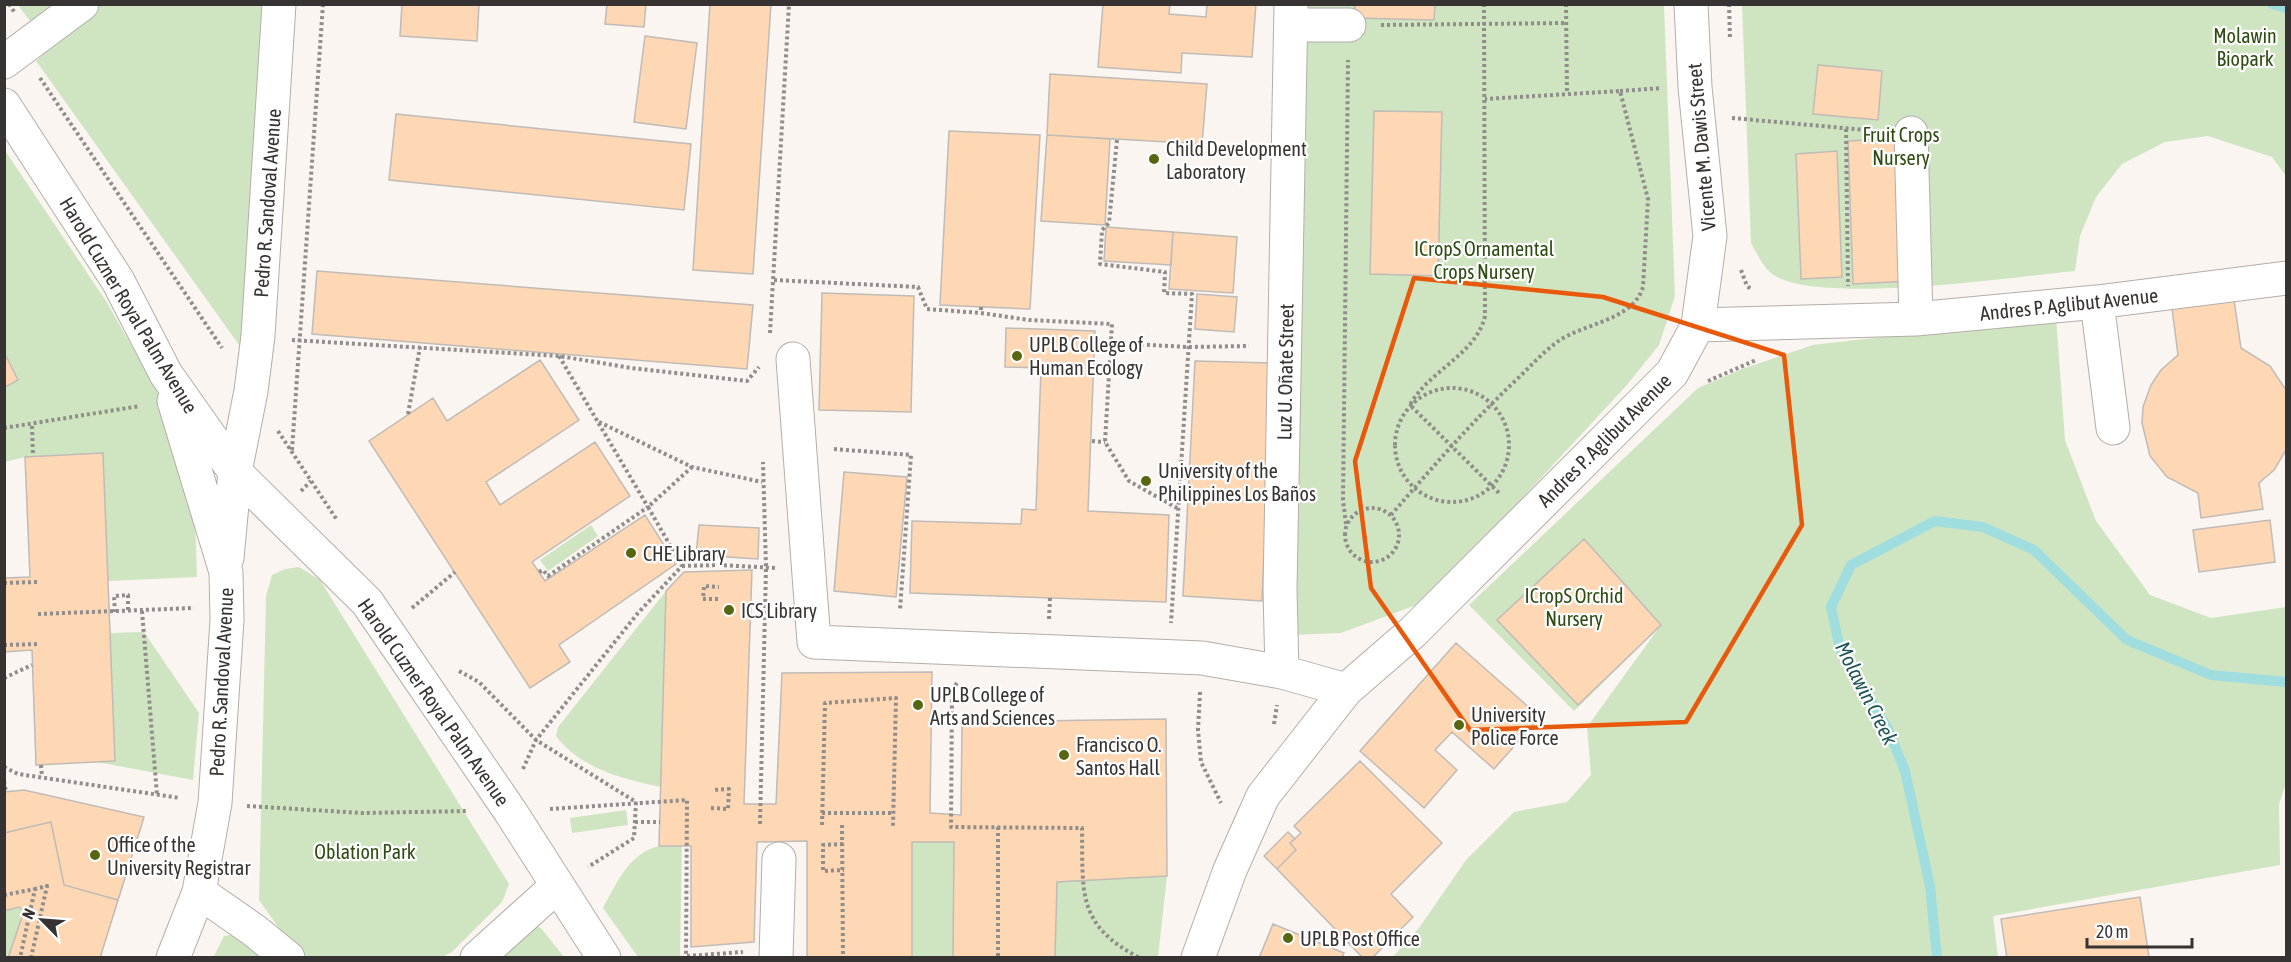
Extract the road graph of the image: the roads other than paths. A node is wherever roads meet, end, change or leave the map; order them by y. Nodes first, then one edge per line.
1 (82, 4) edge
2 (279, 4) edge
3 (1691, 4) edge
4 (1291, 15) edge
5 (1349, 25) road end
6 (4, 62) edge
7 (4, 105) edge
8 (1911, 133) road end
9 (2286, 278) edge
10 (2097, 302) junction
11 (1916, 318) junction
12 (1698, 325) junction
13 (794, 359) dead end
14 (166, 374) junction
15 (2113, 428) dead end
16 (235, 472) junction
17 (226, 572) junction
18 (1282, 672) junction
19 (1346, 690) junction
20 (779, 859) dead end
21 (556, 887) junction
22 (199, 892) junction
23 (776, 954) edge
24 (173, 957) edge
25 (288, 957) edge
26 (477, 957) edge
27 (604, 957) edge
28 (1198, 957) edge

1 - 6 street
2 - 16 street, Pedro R. Sandoval Avenue
3 - 12 street, Vicente M. Dawis Street
4 - 5 street
4 - 18 street, Luz U. Oñate Street
7 - 14 street, Harold Cuzner Royal Palm Avenue
8 - 11 street
9 - 10 street, Andres P. Aglibut Avenue
10 - 11 street, Andres P. Aglibut Avenue
10 - 15 street
11 - 12 street, Andres P. Aglibut Avenue
12 - 19 street, Andres P. Aglibut Avenue
13 - 18 street
14 - 16 street, Harold Cuzner Royal Palm Avenue
14 - 17 street, Pedro R. Sandoval Avenue
16 - 17 street, Pedro R. Sandoval Avenue
16 - 21 street, Harold Cuzner Royal Palm Avenue
17 - 22 street, Pedro R. Sandoval Avenue
18 - 19 street
19 - 28 street, Andres P. Aglibut Avenue
20 - 23 street
21 - 26 street
21 - 27 street, Harold Cuzner Royal Palm Avenue
22 - 24 street, Pedro R. Sandoval Avenue
22 - 25 street

